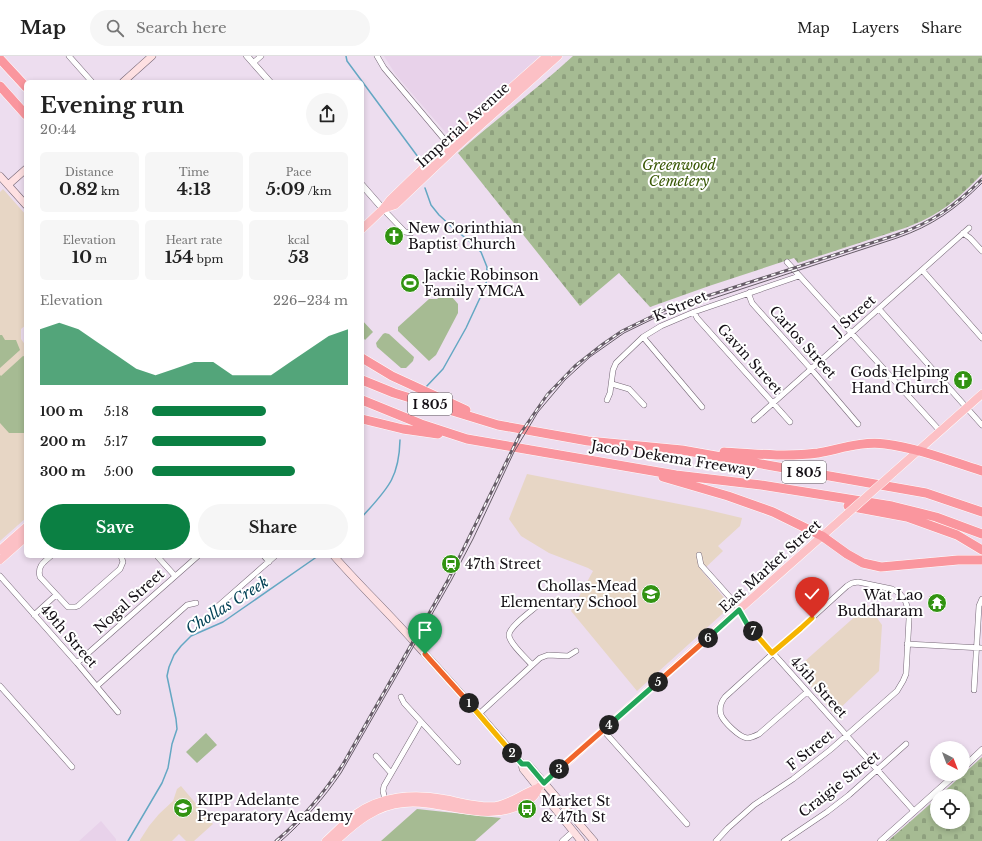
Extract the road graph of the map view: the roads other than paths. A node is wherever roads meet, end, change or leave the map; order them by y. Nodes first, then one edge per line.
1 (69, 56) edge
2 (152, 56) edge
3 (247, 56) edge
4 (261, 56) edge
5 (377, 56) edge
6 (547, 56) edge
7 (558, 56) edge
8 (0, 59) edge
9 (253, 63) junction
10 (90, 80) edge
11 (126, 80) edge
12 (268, 80) edge
13 (24, 85) edge
14 (0, 86) edge
15 (24, 114) edge
16 (451, 147) junction
17 (24, 171) edge
18 (0, 176) edge
19 (8, 185) junction
20 (364, 187) edge
21 (24, 203) edge
22 (383, 209) junction
23 (364, 227) edge
24 (969, 228) dead end
25 (411, 233) dead end
26 (963, 233) junction
27 (982, 251) edge
28 (787, 262) dead end
29 (922, 270) junction
30 (799, 276) junction
31 (750, 292) junction
32 (879, 309) junction
33 (694, 312) junction
34 (852, 333) junction
35 (643, 337) junction
36 (982, 338) edge
37 (364, 359) edge
38 (811, 369) junction
39 (364, 381) edge
40 (612, 384) junction
41 (982, 394) edge
42 (607, 400) dead end
43 (364, 401) edge
44 (773, 403) junction
45 (644, 404) dead end
46 (702, 407) dead end
47 (966, 407) junction
48 (364, 419) edge
49 (754, 420) dead end
50 (790, 422) dead end
51 (858, 424) dead end
52 (498, 425) junction
53 (982, 425) edge
54 (940, 431) junction
55 (467, 439) junction
56 (682, 450) junction
57 (917, 451) junction
58 (617, 464) junction
59 (982, 471) edge
60 (761, 485) junction
61 (926, 493) junction
62 (982, 506) edge
63 (982, 512) edge
64 (24, 529) edge
65 (982, 534) edge
66 (822, 536) junction
67 (24, 539) edge
68 (0, 550) edge
69 (982, 550) edge
70 (700, 555) dead end
71 (49, 558) edge
72 (122, 558) edge
73 (159, 558) edge
74 (196, 558) edge
75 (266, 558) edge
76 (273, 558) edge
77 (336, 558) edge
78 (0, 560) edge
79 (982, 560) edge
80 (269, 562) junction
81 (0, 576) edge
82 (175, 576) junction
83 (56, 595) junction
84 (982, 600) edge
85 (196, 603) dead end
86 (537, 606) dead end
87 (216, 608) dead end
88 (739, 610) junction
89 (34, 615) junction
90 (907, 644) junction
91 (979, 648) edge
92 (576, 651) dead end
93 (772, 653) junction
94 (77, 663) junction
95 (532, 665) junction
96 (0, 686) edge
97 (97, 686) junction
98 (974, 690) dead end
99 (807, 692) junction
100 (401, 697) dead end
101 (118, 712) dead end
102 (479, 714) junction
103 (421, 722) junction
104 (603, 730) junction
105 (847, 735) junction
106 (906, 744) dead end
107 (982, 750) edge
108 (376, 756) dead end
109 (970, 761) edge
110 (458, 762) dead end
111 (72, 767) dead end
112 (878, 770) junction
113 (391, 773) junction
114 (948, 781) edge
115 (541, 786) junction
116 (385, 800) junction
117 (914, 811) junction
118 (358, 820) junction
119 (687, 824) dead end
120 (573, 832) junction
121 (326, 841) edge
122 (336, 841) edge
123 (563, 841) edge
124 (581, 841) edge
125 (594, 841) edge
126 (716, 841) edge
127 (784, 841) edge
128 (881, 841) edge

1 - 10 street
2 - 11 main road
3 - 9 street
4 - 9 street
5 - 16 street
6 - 16 main road, Imperial Avenue
7 - 16 main road, Imperial Avenue
8 - 13 highway
9 - 12 street
14 - 15 highway
16 - 22 main road, Imperial Avenue
17 - 19 main road
18 - 19 main road
19 - 21 main road
20 - 22 street
22 - 23 main road, Imperial Avenue
22 - 25 street
24 - 26 street, J Street
26 - 27 street
26 - 29 street, J Street
28 - 30 street
29 - 32 street, J Street
29 - 36 street
30 - 31 street, K Street
30 - 34 street
31 - 33 street, K Street
31 - 38 street, Carlos Street
32 - 34 street, J Street
32 - 47 street
33 - 35 street, K Street
33 - 44 street, Gavin Street
34 - 38 street, J Street
34 - 54 street
35 - 40 street, K Street
35 - 46 street
37 - 52 highway
38 - 44 street, J Street
38 - 51 street, Carlos Street
39 - 52 highway, Jacob Dekema Freeway / I 805
40 - 42 street, K Street
40 - 45 street
41 - 47 main road, East Market Street
43 - 55 highway, Jacob Dekema Freeway / I 805
44 - 49 street, J Street
44 - 50 street, Gavin Street
47 - 53 street
47 - 54 main road, East Market Street
48 - 55 highway
52 - 56 highway, Jacob Dekema Freeway / I 805
54 - 57 main road, East Market Street
55 - 58 highway, Jacob Dekema Freeway / I 805
56 - 57 highway
56 - 61 highway, Jacob Dekema Freeway / I 805
57 - 59 highway
57 - 66 main road, East Market Street, bridge
58 - 60 highway, Jacob Dekema Freeway / I 805
58 - 66 highway
60 - 65 highway, Jacob Dekema Freeway / I 805
60 - 69 highway
61 - 62 highway
61 - 63 highway, Jacob Dekema Freeway / I 805
64 - 68 main road
66 - 79 highway
66 - 88 main road, East Market Street
67 - 78 main road
70 - 88 street, 45th Street
71 - 83 street
72 - 83 street
73 - 82 street
74 - 82 street, Nogal Street
75 - 80 street
76 - 80 street
77 - 102 main road
80 - 87 street
81 - 89 street, 49th Street
82 - 94 street, Nogal Street
83 - 89 street
84 - 91 street
85 - 97 street
86 - 95 street
88 - 93 street, 45th Street
88 - 104 main road, East Market Street
89 - 94 street, 49th Street
90 - 91 street
90 - 93 street, F Street
90 - 105 street, F Street
91 - 98 street
92 - 95 street
93 - 99 street, 45th Street
93 - 99 street
94 - 97 street, 49th Street
95 - 102 street
96 - 111 street
97 - 101 street, 49th Street
99 - 105 street, 45th Street
100 - 103 street
102 - 115 main road
103 - 110 street
103 - 113 street
104 - 115 main road, East Market Street
104 - 119 street
105 - 112 street, 45th Street
105 - 126 street, F Street
106 - 112 street, Craigie Street
107 - 109 street
108 - 113 street
112 - 117 street, 45th Street
112 - 127 street, Craigie Street
113 - 116 street
114 - 117 street
115 - 116 main road, East Market Street
115 - 118 main road, East Market Street
115 - 120 main road
115 - 125 main road
116 - 118 main road
116 - 121 main road, East Market Street
117 - 128 street
118 - 122 main road, East Market Street
120 - 123 street
120 - 124 main road

